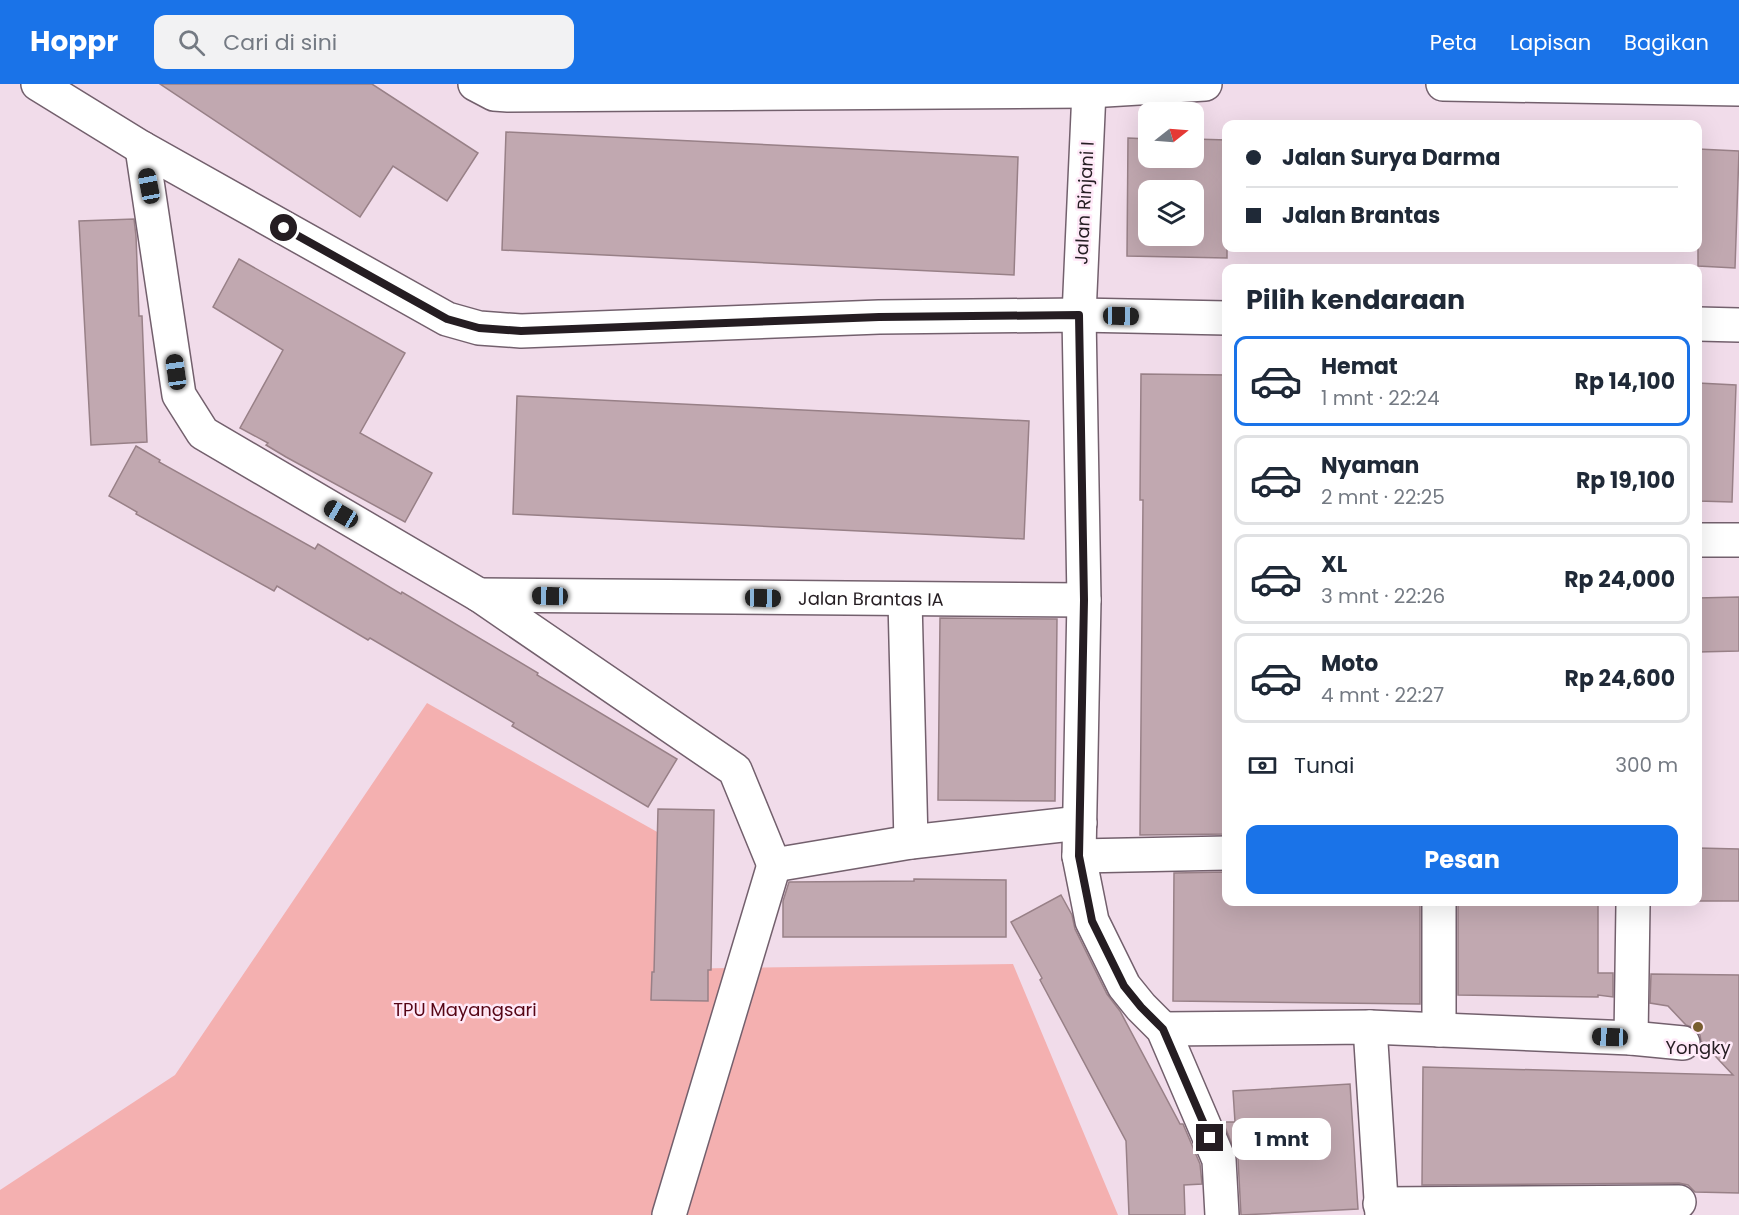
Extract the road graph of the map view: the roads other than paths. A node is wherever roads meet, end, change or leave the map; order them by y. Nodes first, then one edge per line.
1 (38, 84) edge
2 (475, 84) edge
3 (1204, 84) edge
4 (1443, 84) edge
5 (1739, 89) edge
6 (1089, 91) junction
7 (142, 148) junction
8 (1079, 315) junction
9 (1222, 318) edge
10 (1702, 324) edge
11 (1739, 325) edge
12 (1702, 540) edge
13 (1739, 540) edge
14 (479, 595) junction
15 (905, 600) junction
16 (1084, 600) junction
17 (1080, 823) junction
18 (911, 842) junction
19 (1222, 853) edge
20 (1079, 856) junction
21 (774, 865) junction
22 (1439, 906) edge
23 (1633, 906) edge
24 (1370, 1027) junction
25 (1163, 1029) junction
26 (1439, 1030) junction
27 (1631, 1038) junction
28 (1683, 1043) dead end
29 (1679, 1203) dead end
30 (1381, 1210) edge
31 (669, 1215) edge
32 (1222, 1215) edge

1 - 7 street
2 - 6 street
3 - 6 street
4 - 5 street
6 - 8 street, Jalan Rinjani I
7 - 8 street
7 - 14 street
8 - 9 street
8 - 16 street, Jalan Rinjani I
10 - 11 street
12 - 13 street
14 - 15 street, Jalan Brantas IA
14 - 21 street
15 - 16 street, Jalan Brantas IA
15 - 18 street
16 - 17 street, Jalan Rinjani I
17 - 18 street
17 - 20 street, Jalan Rinjani I
18 - 21 street
19 - 20 street
20 - 25 street, Jalan Rinjani I
21 - 31 street
22 - 26 street
23 - 27 street
24 - 25 street
24 - 26 street
24 - 30 street
25 - 32 street
26 - 27 street
27 - 28 street
29 - 30 street

